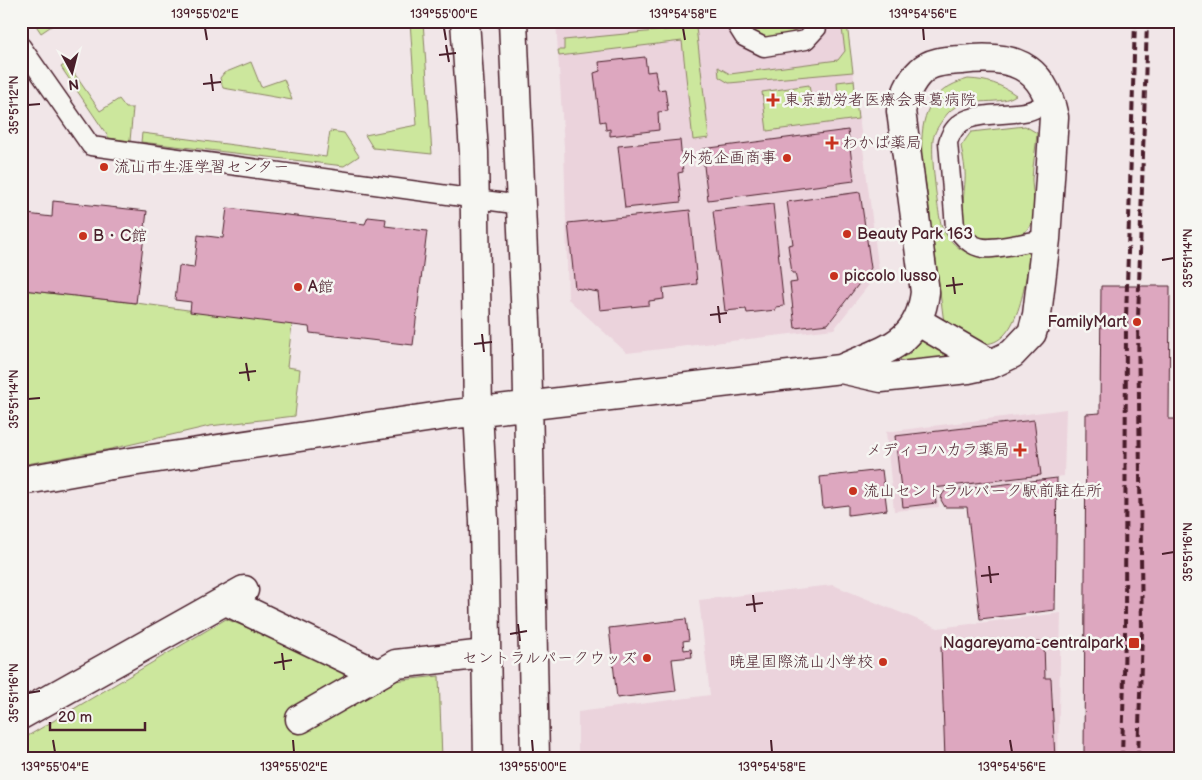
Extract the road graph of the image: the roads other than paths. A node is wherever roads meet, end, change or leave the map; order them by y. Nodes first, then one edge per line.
1 (465, 21) edge
2 (513, 21) edge
3 (734, 21) edge
4 (818, 21) edge
5 (21, 46) edge
6 (1051, 101) junction
7 (476, 199) junction
8 (522, 205) junction
9 (1046, 239) junction
10 (917, 321) junction
11 (991, 364) junction
12 (841, 368) junction
13 (527, 406) junction
14 (478, 412) junction
15 (21, 481) edge
16 (485, 654) junction
17 (378, 674) junction
18 (21, 715) edge
19 (300, 720) dead end
20 (488, 759) edge
21 (535, 759) edge

1 - 7 street
2 - 8 street
3 - 4 lane
5 - 7 lane
6 - 9 street
6 - 9 lane
6 - 10 street
7 - 8 lane
7 - 14 street
8 - 13 street
9 - 11 street
10 - 11 street
10 - 12 street
11 - 12 street
12 - 13 street
13 - 14 street
13 - 21 street
14 - 15 street
14 - 16 street
16 - 17 street
16 - 20 street
17 - 18 street
17 - 19 street

